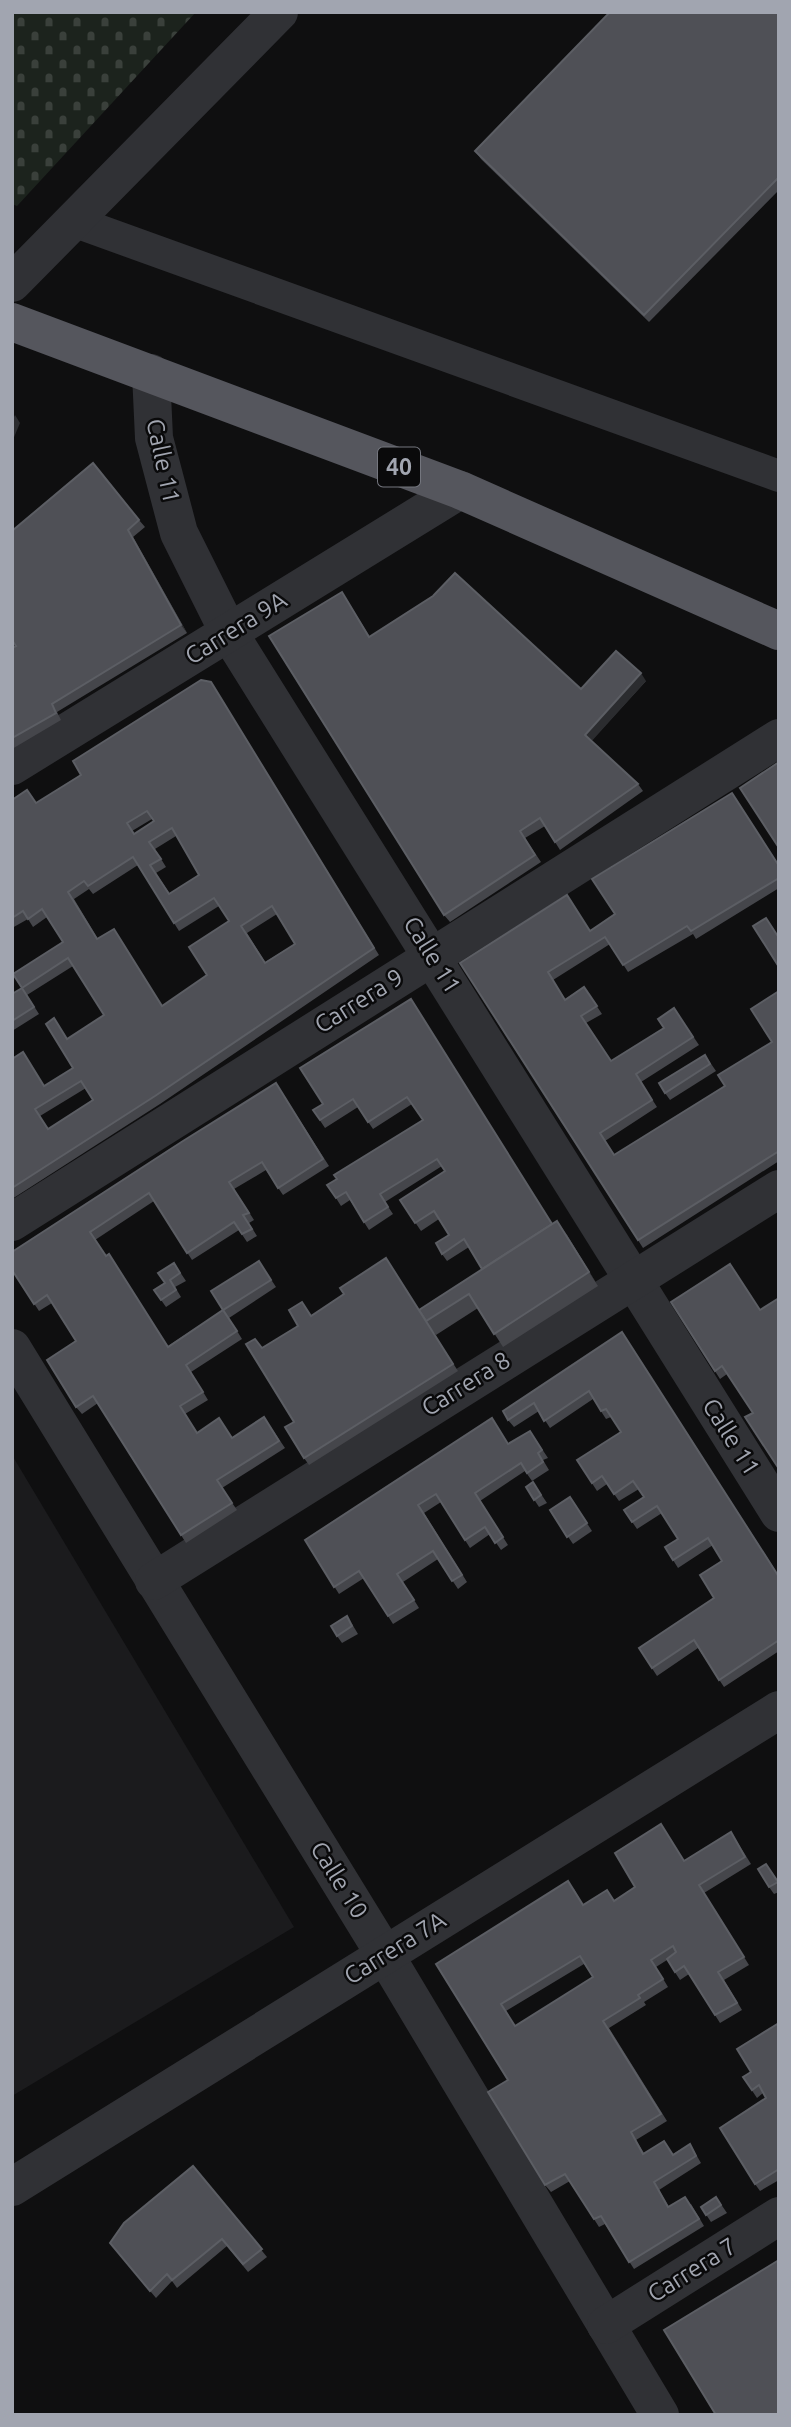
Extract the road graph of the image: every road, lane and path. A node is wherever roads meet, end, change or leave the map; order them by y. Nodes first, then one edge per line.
1 (279, 12) edge
2 (73, 221) junction
3 (12, 284) edge
4 (12, 322) edge
5 (151, 373) junction
6 (779, 476) edge
7 (460, 490) junction
8 (779, 631) edge
9 (229, 633) junction
10 (779, 738) edge
11 (12, 766) edge
12 (432, 955) junction
13 (779, 1189) edge
14 (12, 1222) edge
15 (633, 1280) junction
16 (12, 1348) edge
17 (779, 1513) edge
18 (155, 1581) junction
19 (779, 1710) edge
20 (385, 1955) junction
21 (12, 2187) edge
22 (779, 2216) edge
23 (606, 2325) junction
24 (660, 2415) edge

1 - 2 street
2 - 3 street
2 - 6 lane
4 - 5 highway, 40
5 - 7 highway, 40
5 - 9 street, Calle 11
7 - 8 highway, 40
7 - 9 street, Carrera 9A
9 - 11 street, Carrera 9A
9 - 12 street, Calle 11
10 - 12 street, Carrera 9
12 - 14 street, Carrera 9
12 - 15 street, Calle 11
13 - 15 street, Carrera 8
15 - 17 street, Calle 11
15 - 18 street, Carrera 8
16 - 18 street, Calle 10
18 - 20 street, Calle 10
19 - 20 street, Carrera 7A
20 - 21 street, Carrera 7A
20 - 23 street, Calle 10
22 - 23 street, Carrera 7
23 - 24 street, Calle 10

